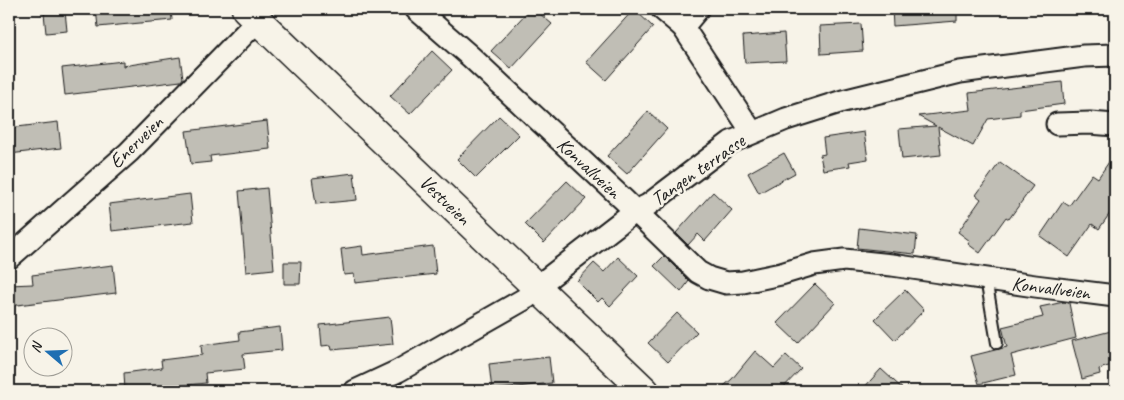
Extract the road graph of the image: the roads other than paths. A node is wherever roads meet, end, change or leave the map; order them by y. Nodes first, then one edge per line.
1 (416, 9) edge
2 (662, 9) edge
3 (698, 9) edge
4 (252, 14) edge
5 (683, 27) junction
6 (1115, 55) edge
7 (1057, 124) dead end
8 (1115, 125) edge
9 (752, 132) junction
10 (635, 211) junction
11 (9, 258) edge
12 (986, 279) junction
13 (538, 288) junction
14 (1115, 296) edge
15 (997, 343) dead end
16 (355, 391) edge
17 (645, 391) edge

1 - 10 street, Konvallveien
2 - 5 street
3 - 5 street
4 - 11 street, Enerveien
4 - 13 main road, Vestveien
5 - 9 street
6 - 9 street, Tangen terrasse
7 - 8 street
9 - 10 street, Tangen terrasse
10 - 12 street, Konvallveien
10 - 13 street, Tangen terrasse
12 - 14 street, Konvallveien
12 - 15 lane, Konvallveien
13 - 16 street, Tangen terrasse
13 - 17 main road, Vestveien

